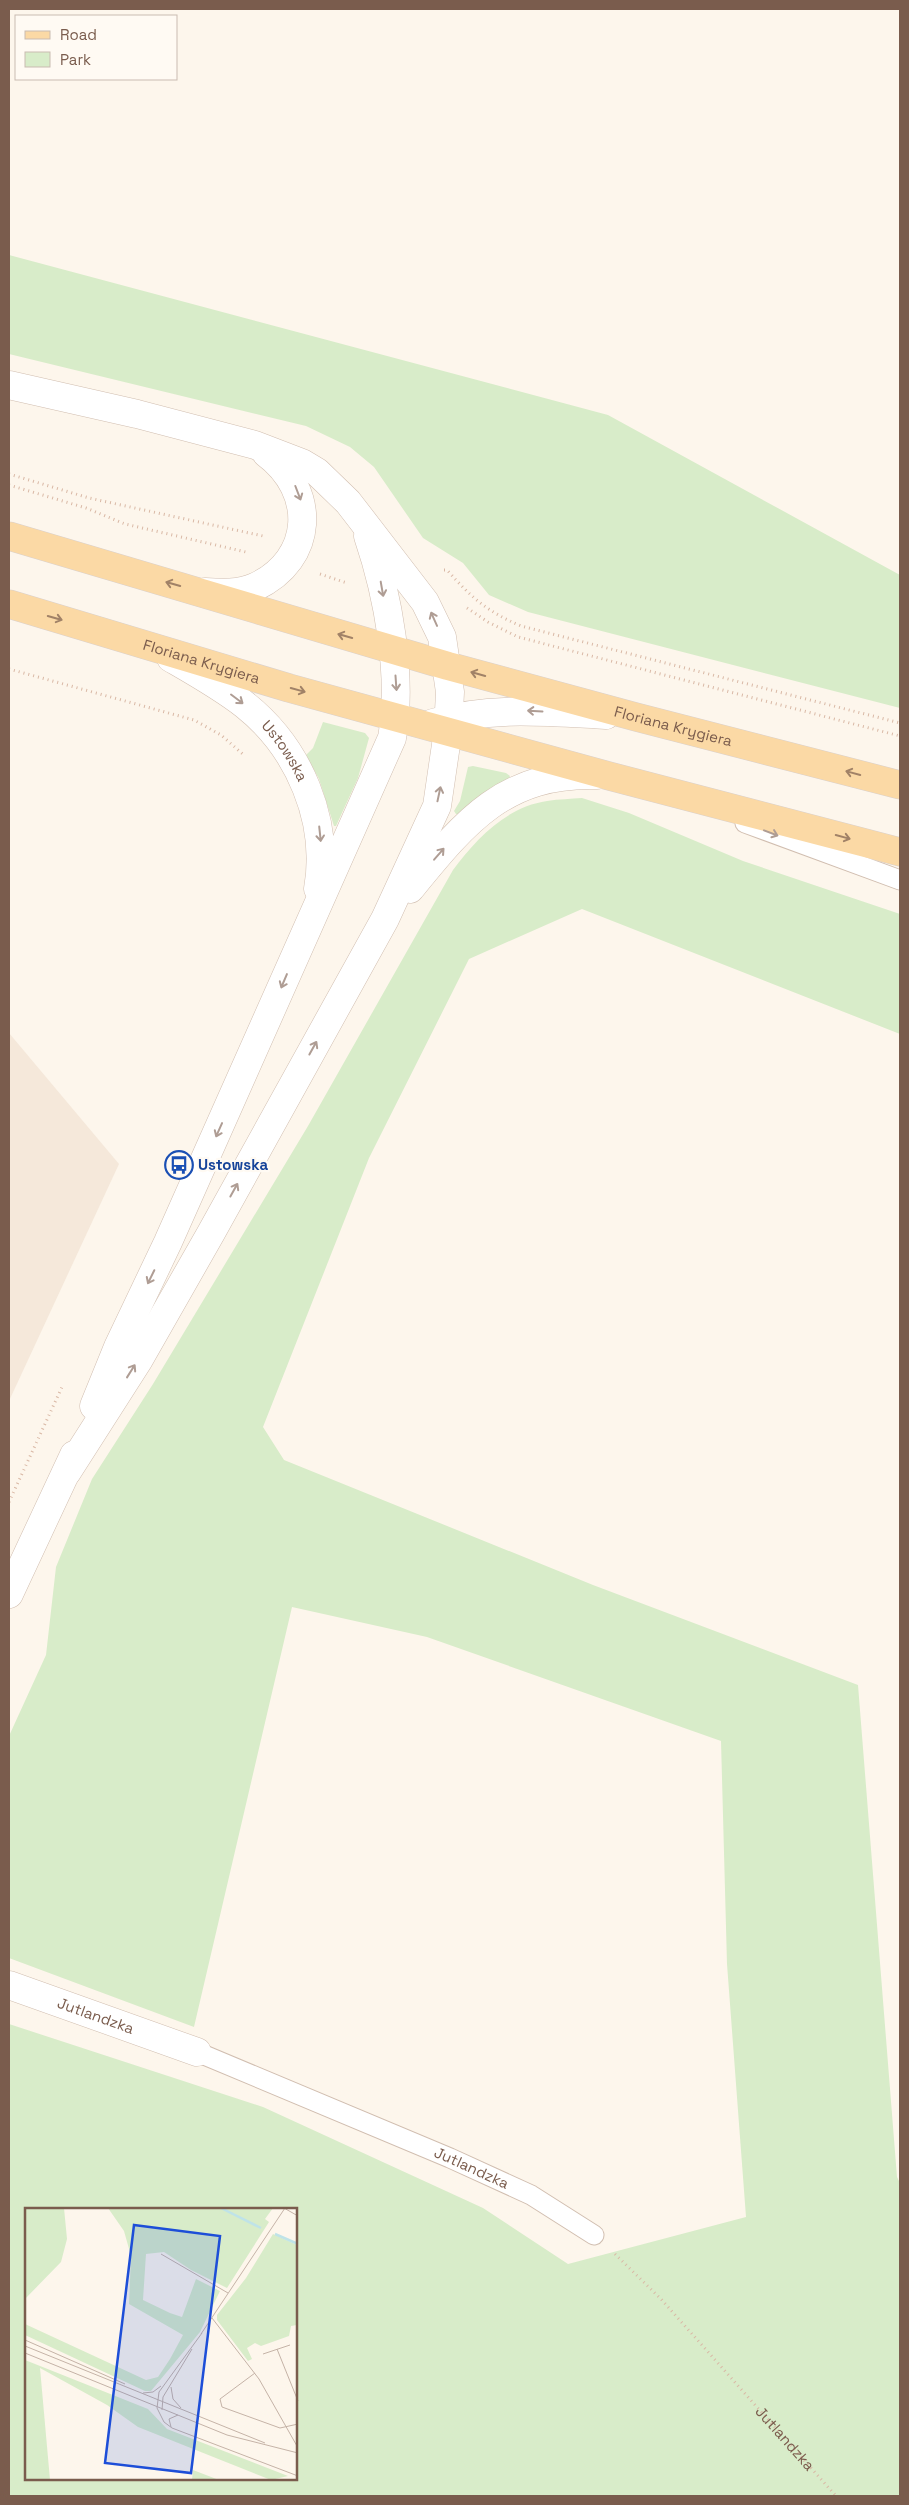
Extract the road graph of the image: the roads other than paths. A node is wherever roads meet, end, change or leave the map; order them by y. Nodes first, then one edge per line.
1 (9, 385) edge
2 (255, 445) junction
3 (365, 525) junction
4 (9, 536) edge
5 (198, 592) junction
6 (9, 604) edge
7 (150, 646) junction
8 (392, 649) junction
9 (448, 666) junction
10 (396, 716) junction
11 (636, 717) junction
12 (442, 725) junction
13 (385, 757) junction
14 (609, 776) junction
15 (644, 785) junction
16 (900, 785) edge
17 (900, 852) edge
18 (900, 880) edge
19 (313, 915) junction
20 (386, 919) junction
21 (67, 1472) junction
22 (9, 1594) edge
23 (9, 1985) edge
24 (197, 2052) joint
25 (594, 2235) road end

1 - 2 street
2 - 3 street
2 -> 5 street
3 -> 8 street
9 -> 3 street
5 -> 4 main road, Floriana Krygiera
8 -> 5 main road, Floriana Krygiera
6 -> 7 main road, Floriana Krygiera
7 -> 10 main road, Floriana Krygiera
7 -> 19 street, Ustowska
8 - 9 main road, Floriana Krygiera
8 -> 10 street
11 -> 9 main road, Floriana Krygiera
9 - 12 street
10 - 12 main road, Floriana Krygiera
10 - 13 street, Ustowska
11 -> 12 street, Ustowska
16 -> 11 main road, Floriana Krygiera
12 - 13 street, Ustowska
12 - 14 main road, Floriana Krygiera
20 -> 12 street, Ustowska
13 - 19 street, Ustowska
14 - 15 main road, Floriana Krygiera
20 -> 14 street, Ustowska
15 -> 17 main road, Floriana Krygiera
15 -> 18 lane, Floriana Krygiera
19 -> 21 street, Ustowska
21 -> 20 street, Ustowska
21 - 22 street, Ustowska
23 - 24 street, Jutlandzka
24 - 25 lane, Jutlandzka

